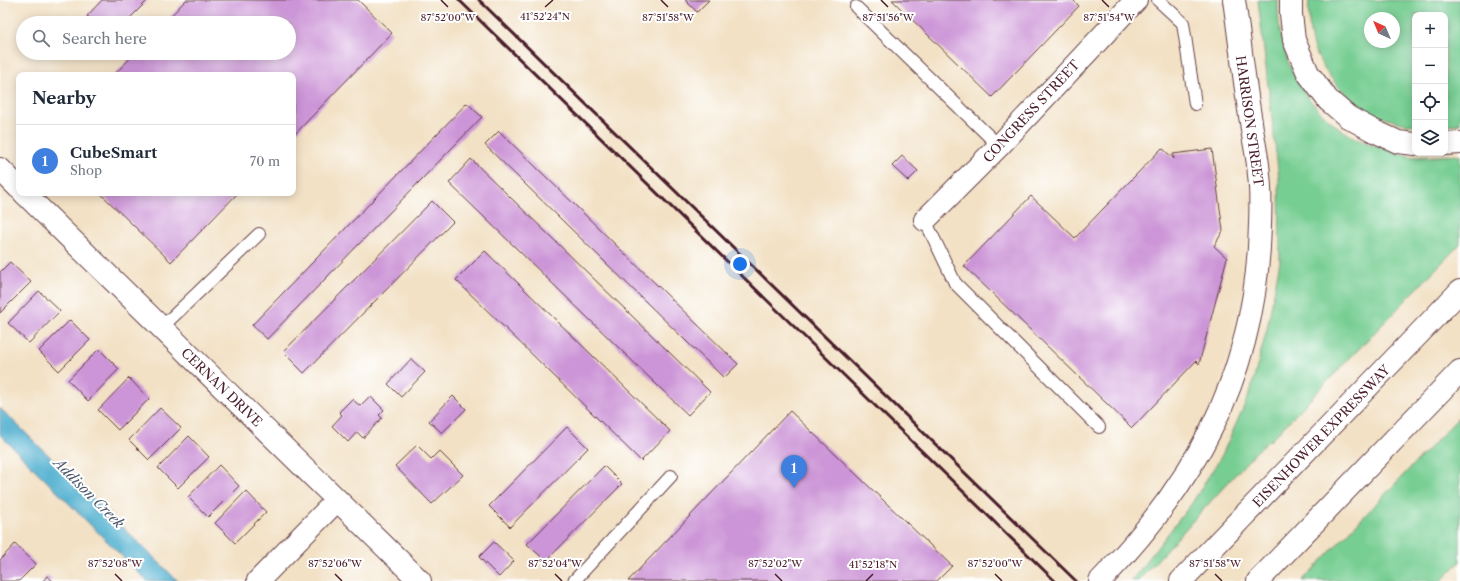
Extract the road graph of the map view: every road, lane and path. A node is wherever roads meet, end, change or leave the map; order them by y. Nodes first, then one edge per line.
1 (1136, 0) edge
2 (1158, 0) edge
3 (1234, 0) edge
4 (1291, 0) edge
5 (856, 7) dead end
6 (1195, 104) dead end
7 (1460, 142) edge
8 (1412, 144) edge
9 (1448, 144) edge
10 (999, 146) junction
11 (0, 169) edge
12 (16, 185) edge
13 (27, 196) edge
14 (926, 220) joint
15 (259, 234) dead end
16 (1460, 291) edge
17 (162, 327) junction
18 (1460, 370) edge
19 (1100, 427) dead end
20 (671, 476) dead end
21 (337, 500) junction
22 (258, 581) edge
23 (420, 581) edge
24 (574, 581) edge
25 (1100, 581) edge
26 (1181, 581) edge
27 (1258, 581) edge

1 - 10 main road, CONGRESS STREET
2 - 6 lane
3 - 25 main road, HARRISON STREET
4 - 8 main road
5 - 10 lane
7 - 9 main road
10 - 14 main road, CONGRESS STREET
11 - 12 main road
13 - 17 main road, CERNAN DRIVE
14 - 19 lane
15 - 17 lane
16 - 26 main road, EISENHOWER EXPRESSWAY
17 - 21 main road, CERNAN DRIVE
18 - 27 main road
20 - 24 lane
21 - 22 main road
21 - 23 main road, CERNAN DRIVE

